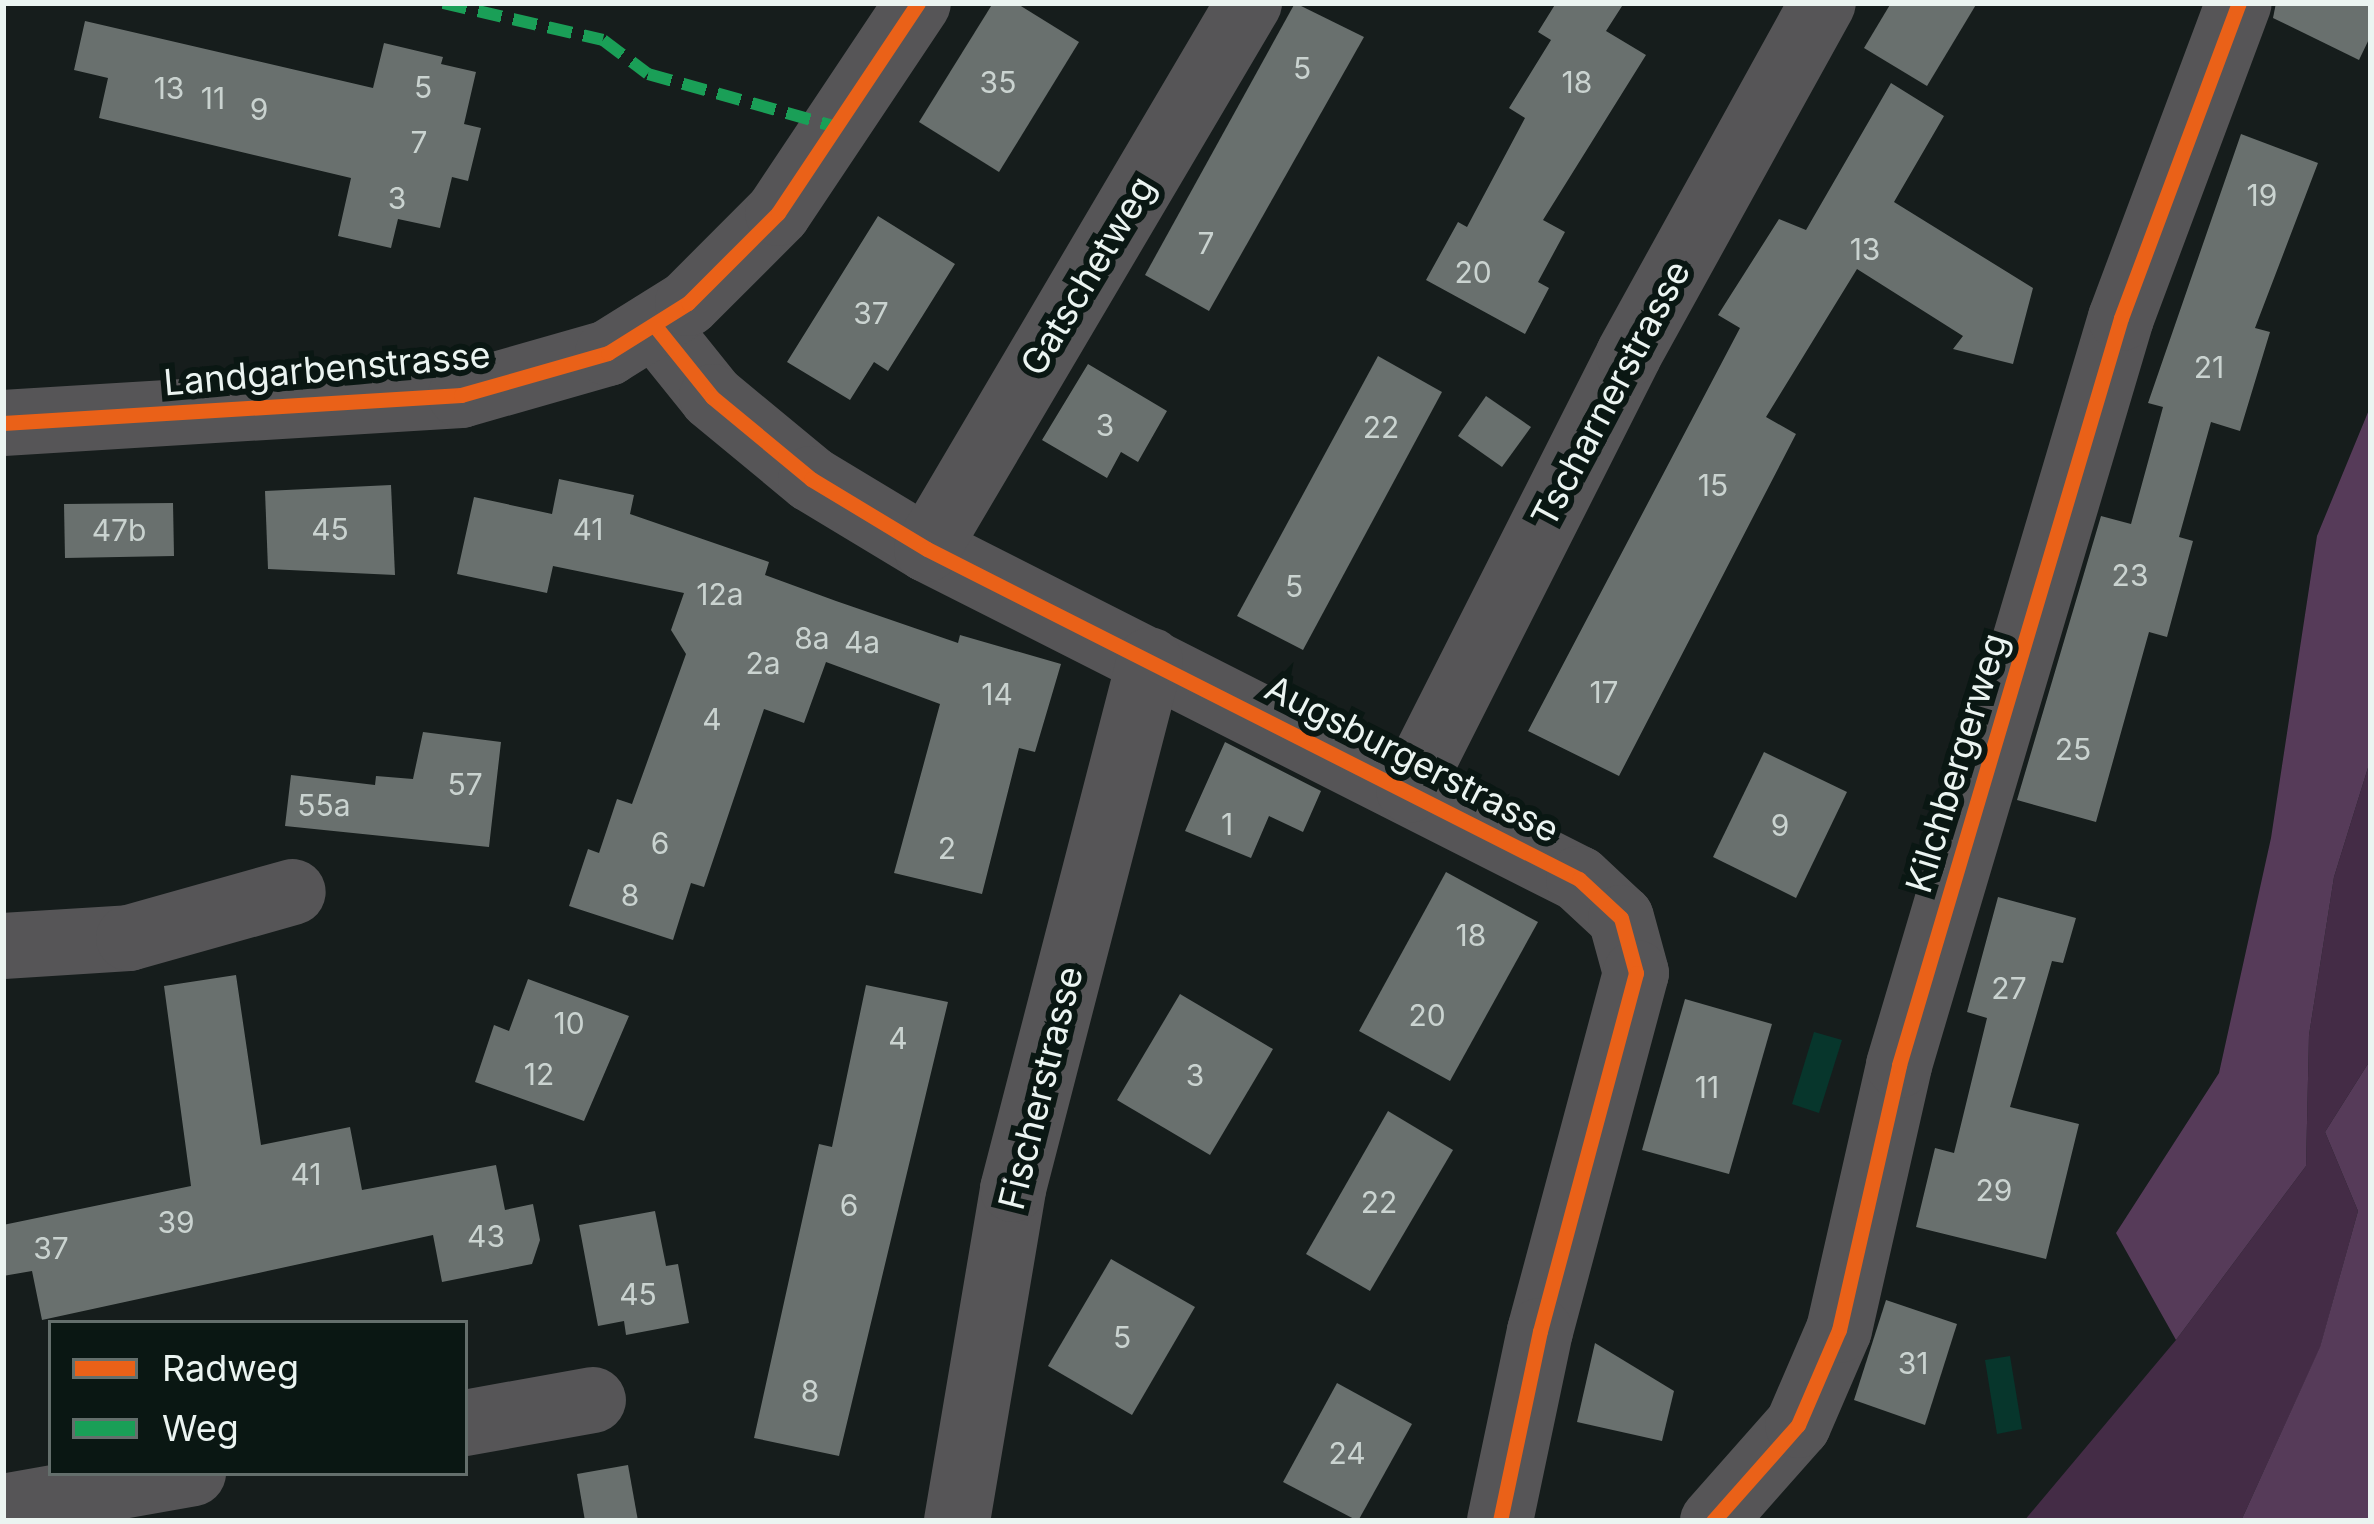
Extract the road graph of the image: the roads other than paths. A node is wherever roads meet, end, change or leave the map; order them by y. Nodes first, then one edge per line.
1 (918, 3) edge
2 (1249, 3) edge
3 (1823, 3) edge
4 (2240, 3) edge
5 (655, 326) junction
6 (3, 423) edge
7 (927, 549) junction
8 (1150, 660) junction
9 (1409, 790) junction
10 (293, 892) dead end
11 (3, 946) edge
12 (593, 1400) dead end
13 (468, 1422) edge
14 (176, 1491) edge
15 (3, 1507) edge
16 (957, 1521) edge
17 (1500, 1521) edge
18 (1712, 1521) edge

1 - 5 street, Landgarbenstrasse
2 - 7 street, Gatschetweg
3 - 9 street, Tscharnerstrasse
4 - 18 street, Kilchbergerweg
5 - 6 street, Landgarbenstrasse
5 - 7 street, Augsburgerstrasse
7 - 8 street, Augsburgerstrasse
8 - 9 street, Augsburgerstrasse
8 - 16 street, Fischerstrasse
9 - 17 street, Augsburgerstrasse
10 - 11 street
12 - 13 street
14 - 15 street

